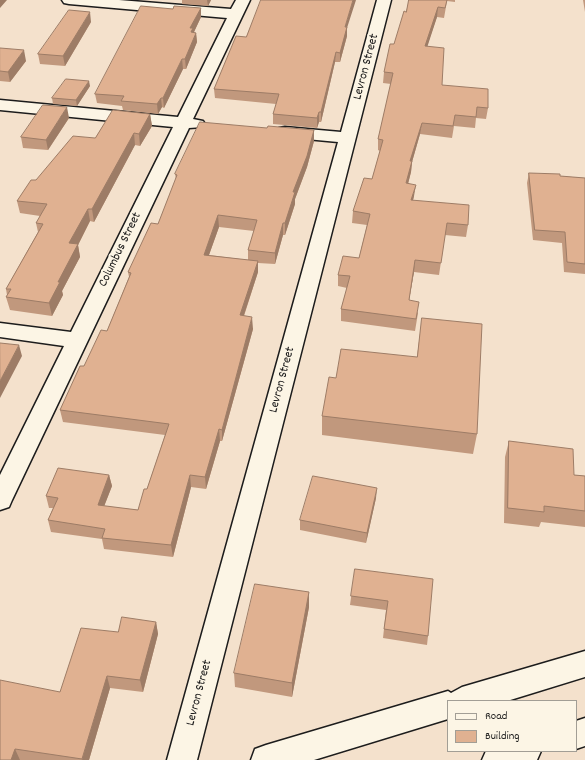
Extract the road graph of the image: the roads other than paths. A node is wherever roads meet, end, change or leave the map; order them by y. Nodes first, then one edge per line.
1 (69, 0) edge
2 (384, 0) edge
3 (240, 7) edge
4 (0, 105) edge
5 (183, 122) junction
6 (215, 126) edge
7 (269, 131) edge
8 (348, 138) junction
9 (0, 330) edge
10 (78, 340) junction
11 (0, 500) edge
12 (585, 664) edge
13 (465, 700) edge
14 (447, 705) edge
15 (523, 752) edge
16 (182, 760) edge
17 (266, 760) edge
18 (498, 760) edge

1 - 3 street
2 - 8 street, Levron Street
3 - 5 street, Columbus Street
4 - 5 street
5 - 6 street
5 - 10 street, Columbus Street
7 - 8 street
8 - 16 street, Levron Street
9 - 10 street
10 - 11 street, Columbus Street
12 - 13 street
14 - 17 street
15 - 18 street

